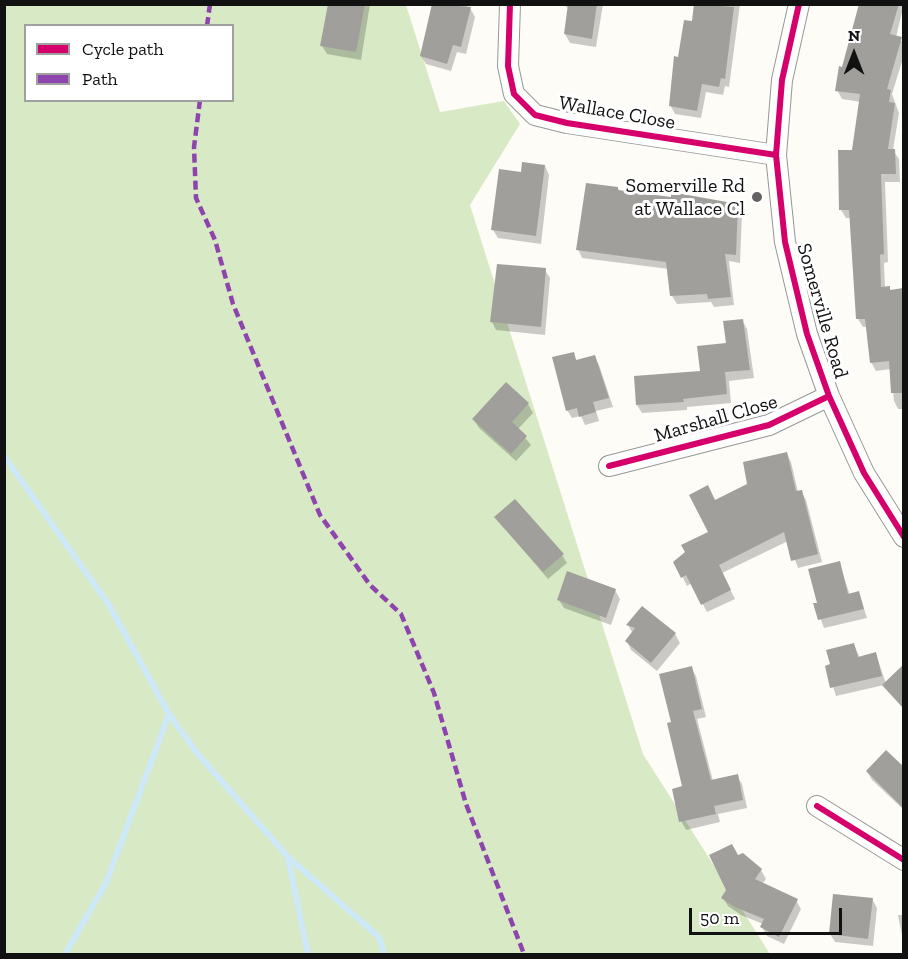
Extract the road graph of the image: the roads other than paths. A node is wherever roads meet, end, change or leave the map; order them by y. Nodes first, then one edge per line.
1 (510, 4) edge
2 (799, 4) edge
3 (776, 154) junction
4 (829, 396) junction
5 (609, 466) dead end
6 (903, 537) edge
7 (817, 806) dead end
8 (903, 860) edge

1 - 3 street, Wallace Close
2 - 3 street, Somerville Road
3 - 4 street, Somerville Road
4 - 5 street, Marshall Close
4 - 6 street, Somerville Road
7 - 8 street

